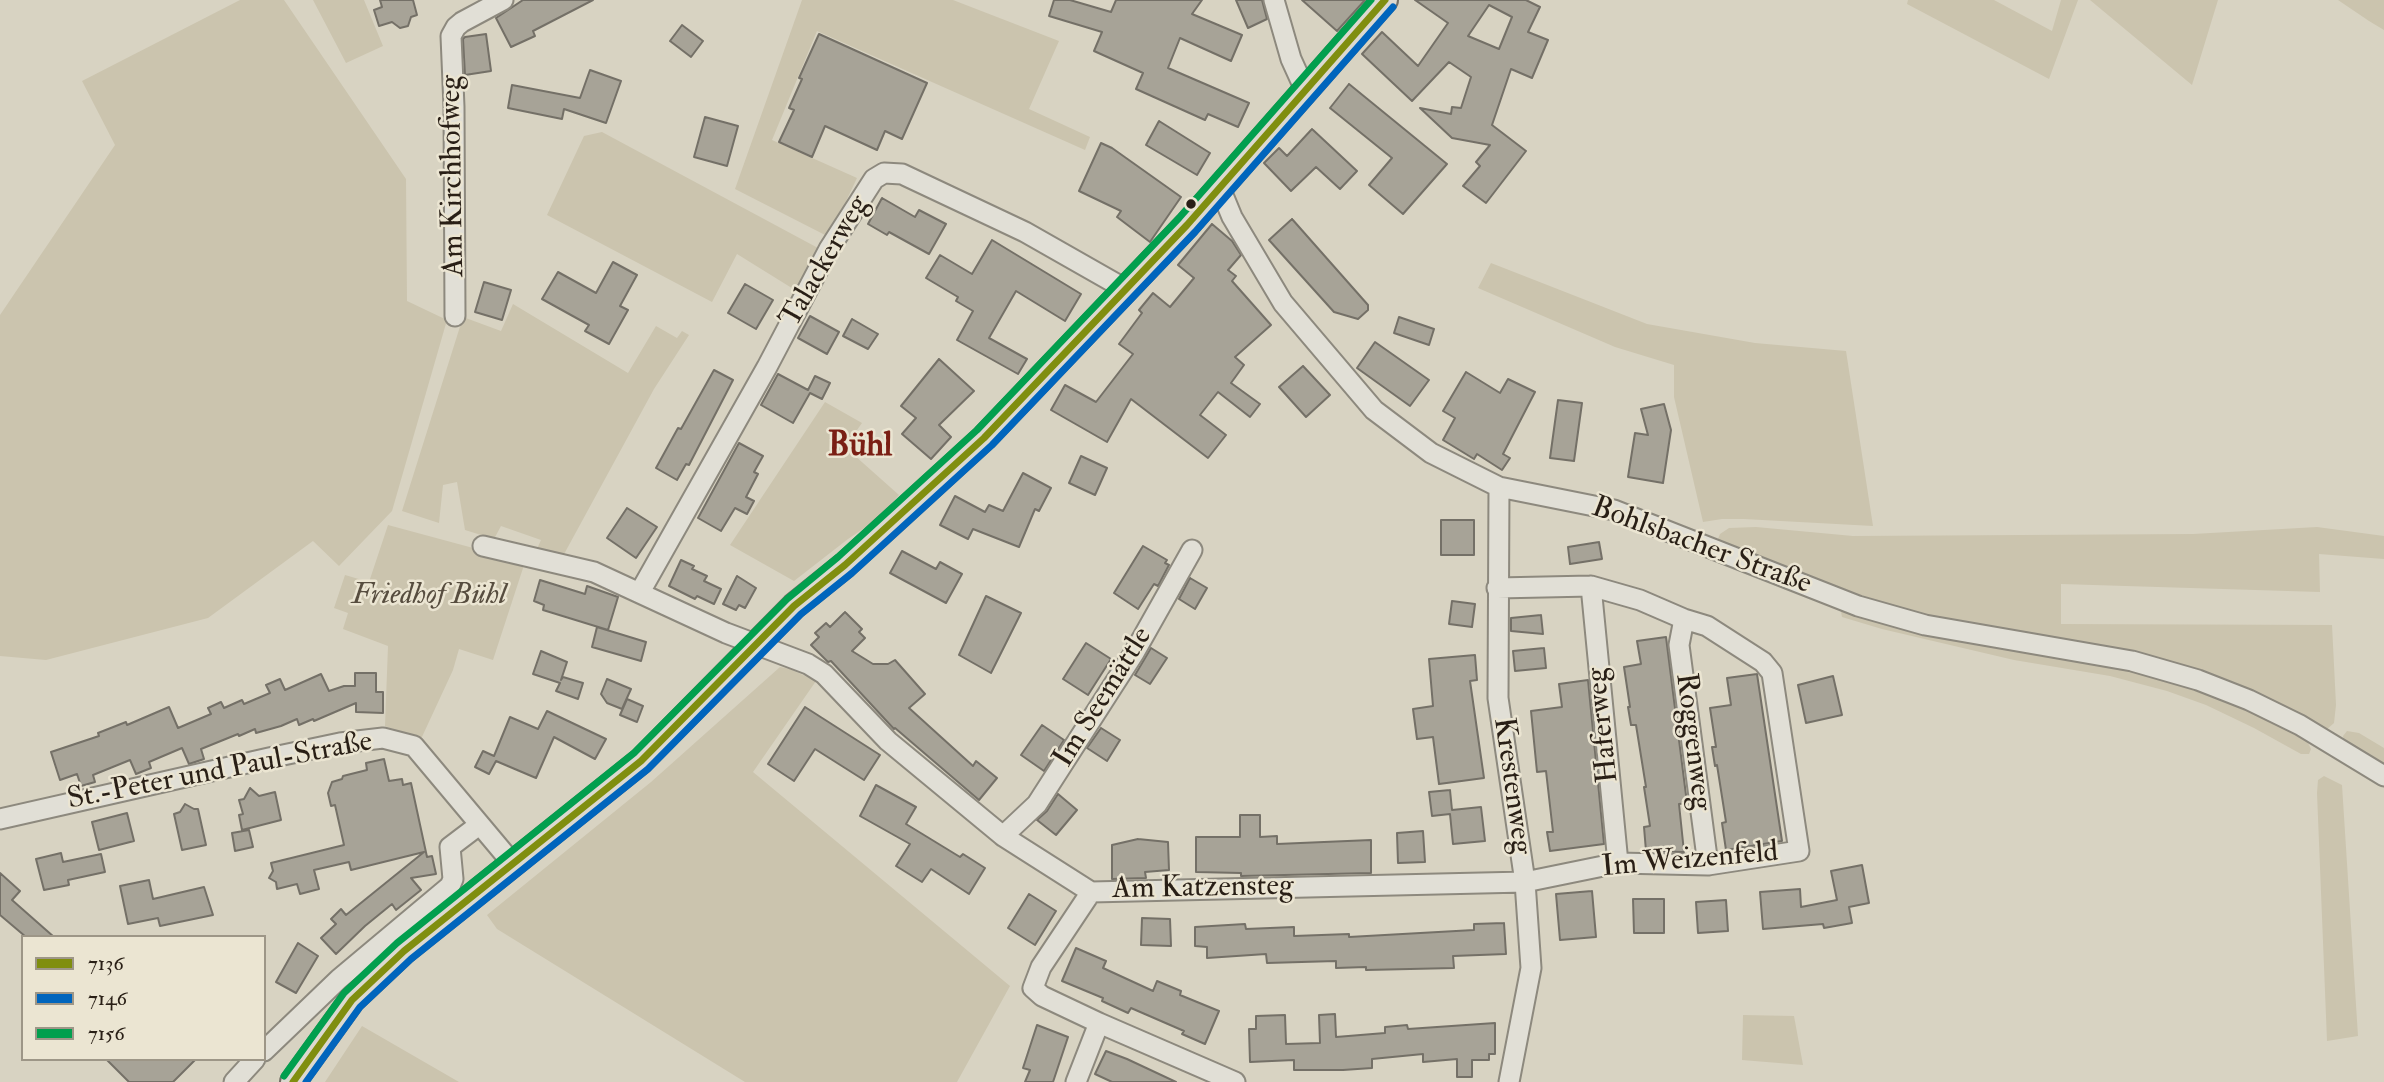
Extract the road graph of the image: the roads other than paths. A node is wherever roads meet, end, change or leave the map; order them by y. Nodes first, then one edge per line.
1 (503, 0) edge
2 (1274, 0) edge
3 (1385, 0) edge
4 (1306, 92) junction
5 (1220, 188) junction
6 (1127, 290) junction
7 (454, 316) dead end
8 (1499, 487) junction
9 (483, 546) dead end
10 (1192, 550) dead end
11 (1591, 586) junction
12 (1497, 588) junction
13 (640, 592) junction
14 (1684, 619) junction
15 (756, 645) junction
16 (2384, 776) edge
17 (0, 818) edge
18 (479, 825) junction
19 (1003, 835) junction
20 (1618, 863) junction
21 (513, 864) junction
22 (1708, 865) junction
23 (1525, 882) junction
24 (1091, 892) junction
25 (1099, 1023) junction
26 (266, 1049) edge
27 (254, 1061) edge
28 (234, 1082) edge
29 (293, 1082) edge
30 (1076, 1082) edge
31 (1236, 1082) edge
32 (1509, 1082) edge

1 - 7 street, Am Kirchhofweg
2 - 4 street
3 - 4 main road
4 - 5 main road
5 - 6 main road
5 - 8 street, Bohlsbacher Straße
6 - 13 street, Talackerweg
6 - 15 main road
8 - 12 street, Krestenweg
8 - 16 street, Bohlsbacher Straße
9 - 13 street
10 - 19 street, Im Seemättle
11 - 12 street, Im Weizenfeld
11 - 14 street, Im Weizenfeld
11 - 20 street, Haferweg
12 - 23 street, Krestenweg
13 - 15 street
14 - 22 street, Roggenweg
14 - 22 street, Im Weizenfeld
15 - 19 street, Am Katzensteg
15 - 21 main road
17 - 18 street, St.-Peter und Paul-Straße
18 - 21 street, St.-Peter und Paul-Straße
18 - 26 street
19 - 24 street, Am Katzensteg
20 - 22 street, Im Weizenfeld
20 - 23 street, Im Weizenfeld
21 - 29 main road
23 - 24 street, Am Katzensteg
23 - 32 street, Krestenweg
24 - 25 street
25 - 30 street
25 - 31 street
27 - 28 street

